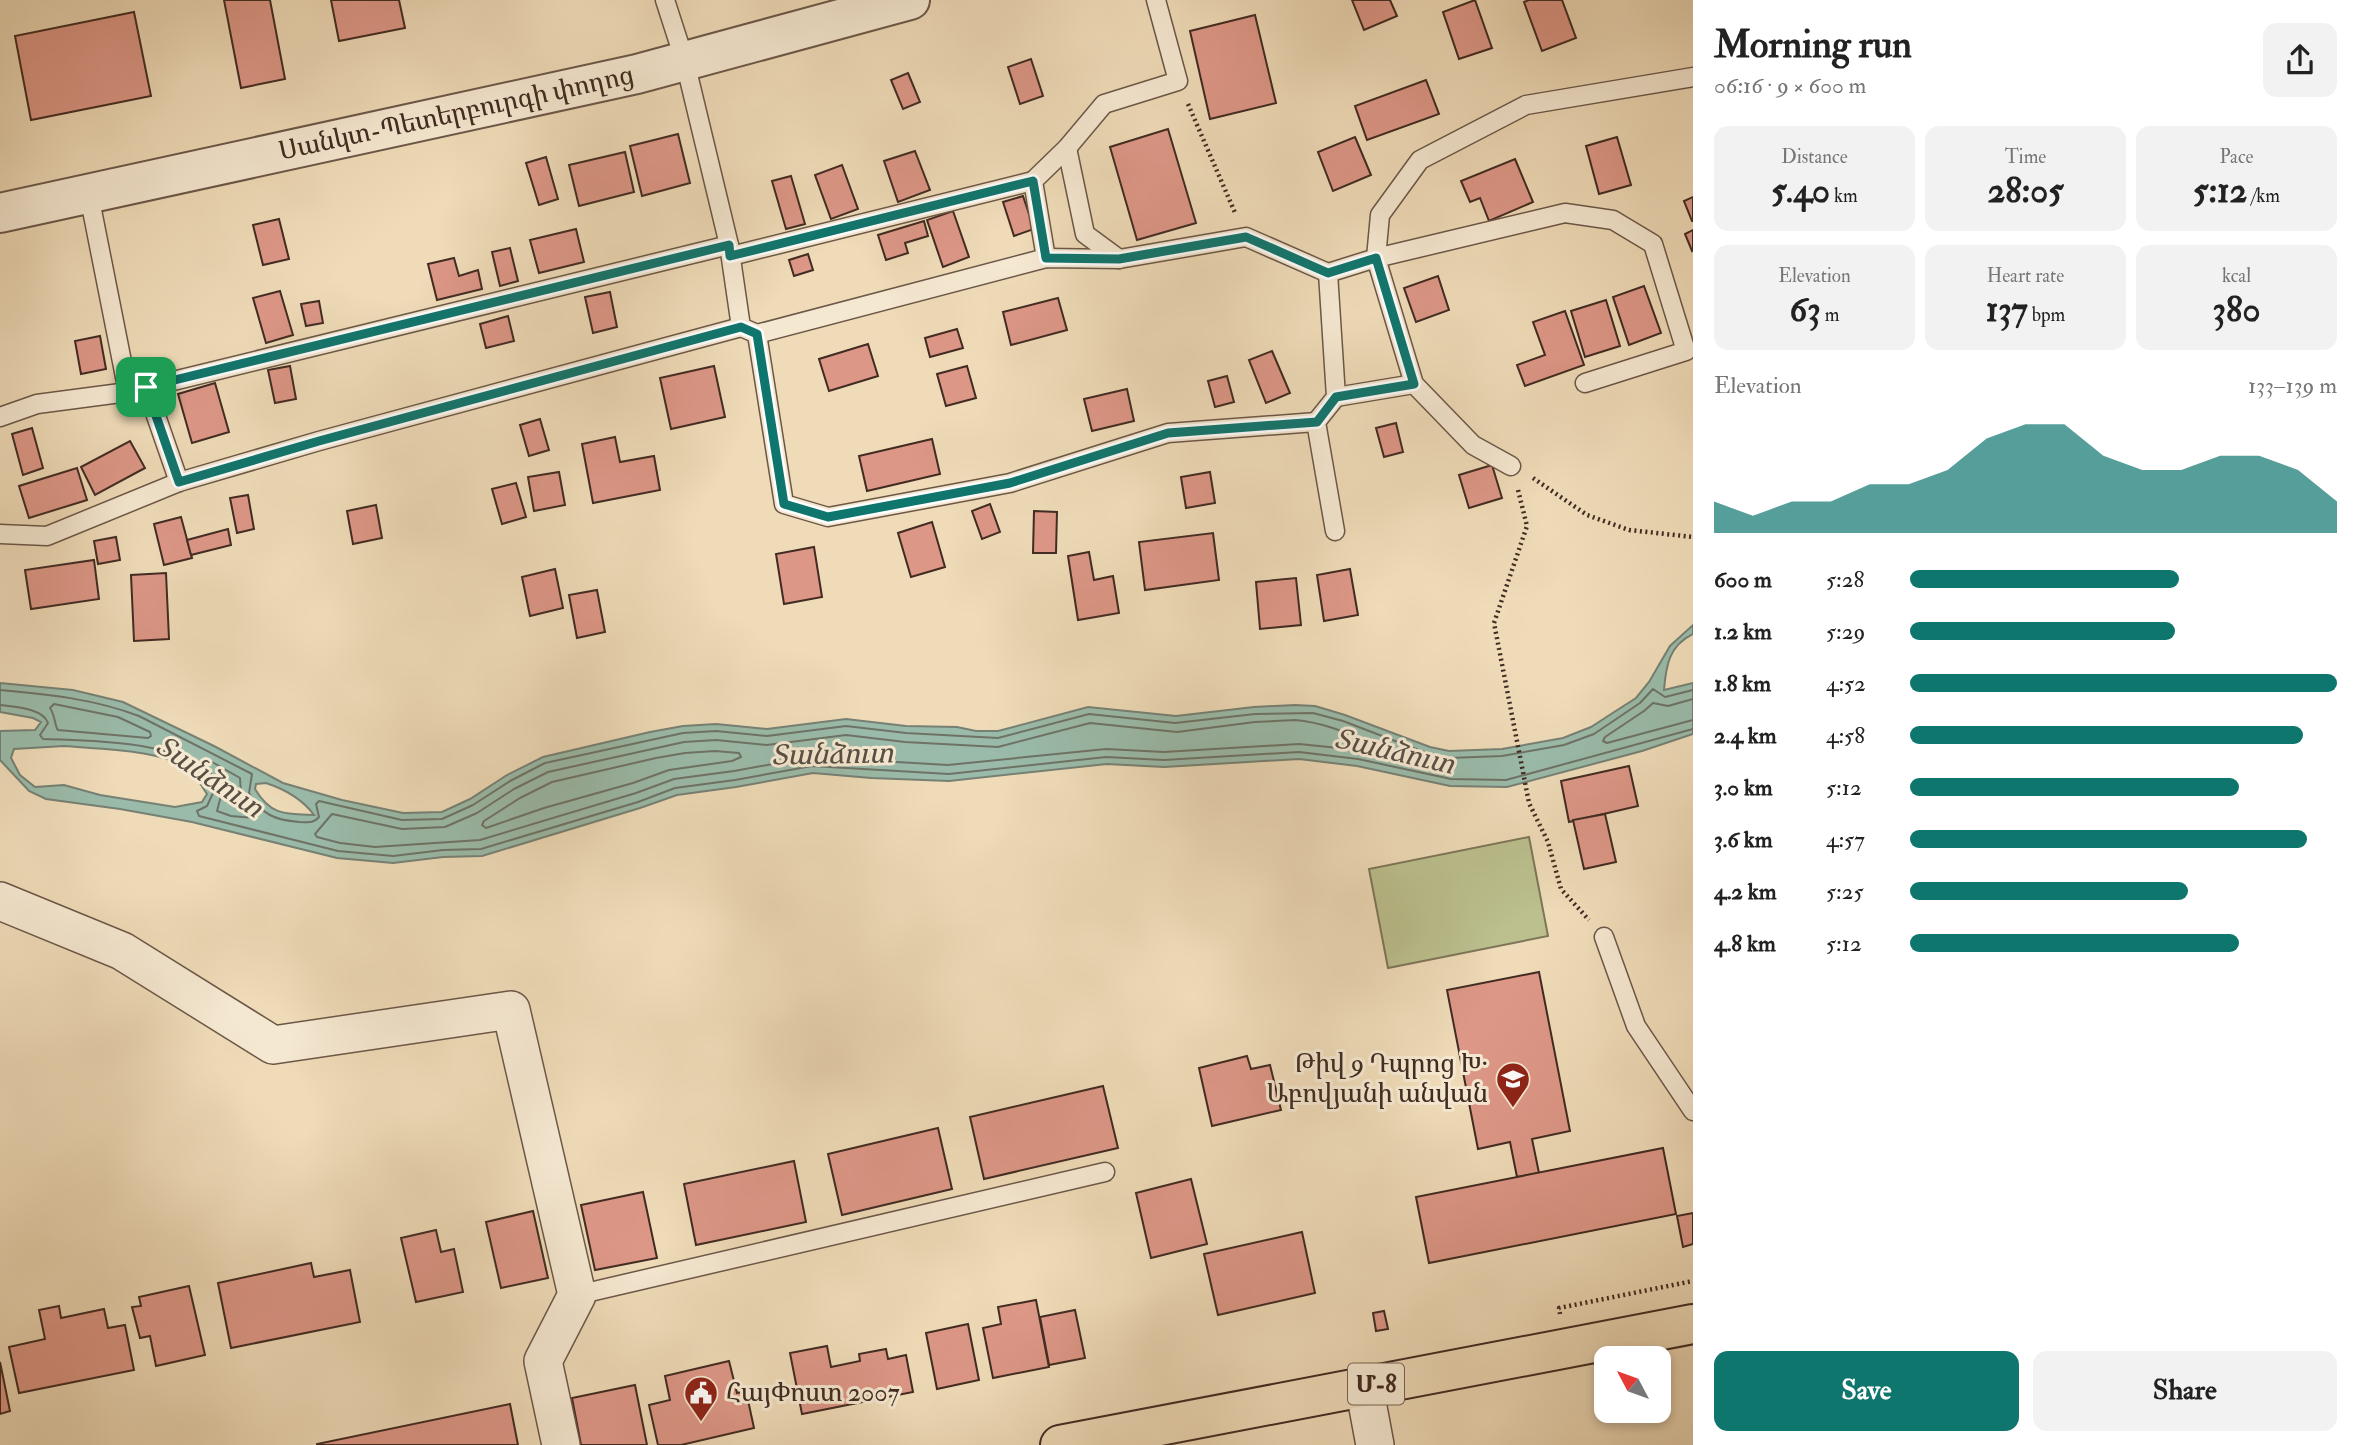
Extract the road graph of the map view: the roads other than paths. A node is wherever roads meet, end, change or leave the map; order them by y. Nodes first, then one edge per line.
1 (665, 0) edge
2 (910, 0) edge
3 (1156, 0) edge
4 (685, 62) junction
5 (1693, 76) edge
6 (1067, 148) junction
7 (1033, 181) junction
8 (89, 195) junction
9 (0, 213) edge
10 (730, 250) junction
11 (1046, 258) junction
12 (1376, 258) junction
13 (1119, 259) junction
14 (1328, 273) junction
15 (749, 330) junction
16 (1689, 350) edge
17 (1585, 383) dead end
18 (1414, 384) junction
19 (137, 390) junction
20 (1336, 397) junction
21 (0, 417) edge
22 (1317, 422) junction
23 (1511, 466) road end
24 (179, 482) junction
25 (1335, 531) dead end
26 (0, 534) edge
27 (0, 901) edge
28 (1604, 937) road end
29 (1693, 1111) edge
30 (1105, 1172) dead end
31 (577, 1295) junction
32 (1693, 1324) edge
33 (1364, 1386) junction
34 (561, 1445) edge
35 (1060, 1445) edge
36 (1375, 1445) edge

1 - 4 lane
2 - 4 street, Սանկտ-Պետերբուրգի փողոց
3 - 6 lane
4 - 8 street, Սանկտ-Պետերբուրգի փողոց
4 - 10 lane
5 - 12 lane
6 - 7 lane
6 - 13 lane
7 - 10 lane
7 - 11 lane
8 - 9 street, Սանկտ-Պետերբուրգի փողոց
8 - 19 lane
10 - 15 lane
10 - 19 lane
11 - 13 lane
11 - 15 lane
12 - 14 lane
12 - 16 lane
12 - 18 lane
13 - 14 lane
14 - 20 lane
15 - 22 lane
15 - 24 lane
16 - 17 lane
18 - 20 lane
18 - 23 lane
19 - 21 lane
19 - 24 lane
20 - 22 lane
22 - 25 lane
24 - 26 lane
27 - 31 street
28 - 29 lane
30 - 31 lane
31 - 34 street
32 - 33 highway, Մ-8
33 - 35 highway, Մ-8
33 - 36 street

